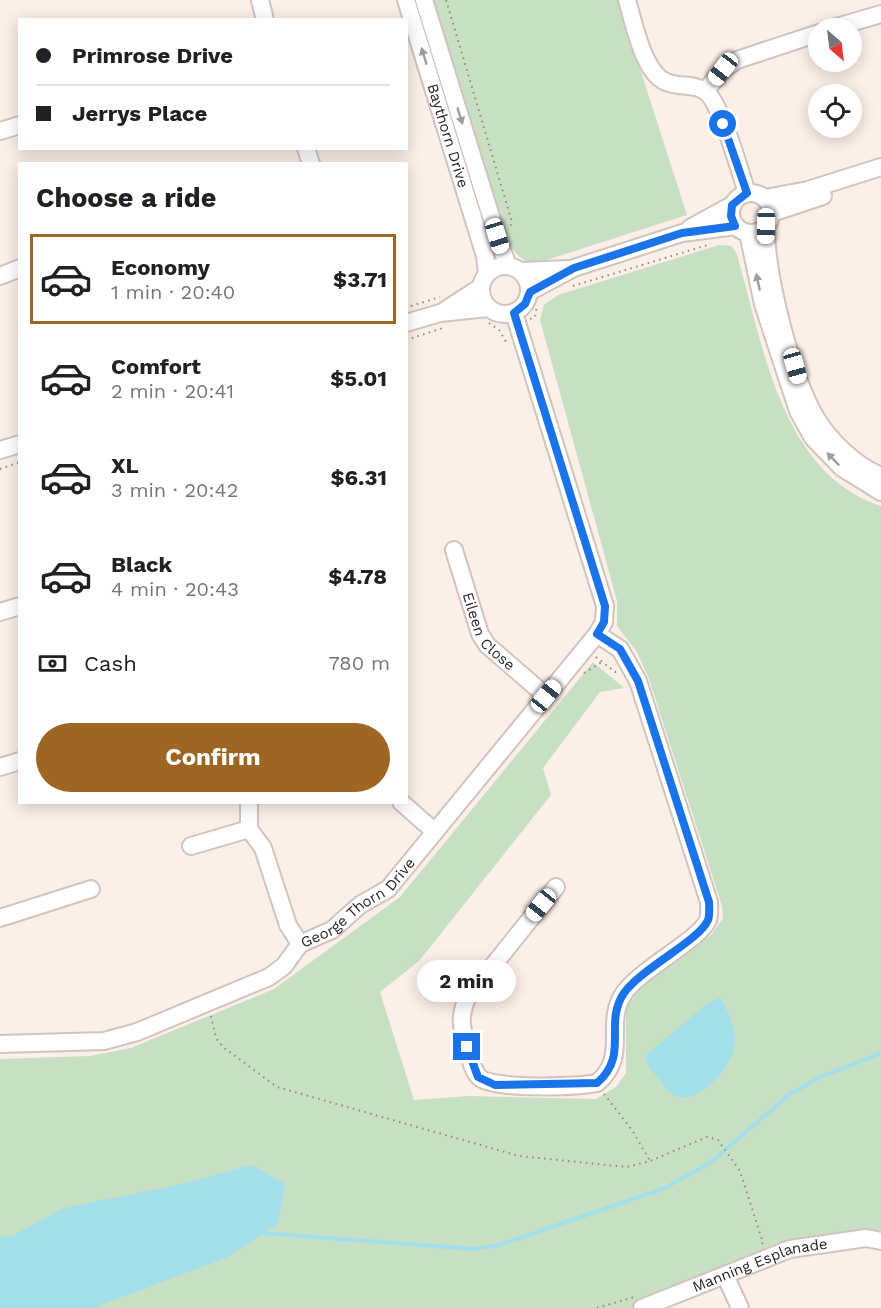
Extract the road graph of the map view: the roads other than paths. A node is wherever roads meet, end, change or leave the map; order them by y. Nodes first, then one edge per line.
1 (260, 0) edge
2 (406, 0) edge
3 (424, 0) edge
4 (627, 0) edge
5 (881, 14) edge
6 (264, 18) edge
7 (862, 20) edge
8 (808, 37) edge
9 (705, 91) junction
10 (18, 126) edge
11 (0, 131) edge
12 (881, 167) edge
13 (881, 177) edge
14 (747, 193) junction
15 (732, 205) junction
16 (768, 212) junction
17 (742, 230) junction
18 (682, 233) junction
19 (515, 268) junction
20 (574, 268) junction
21 (18, 269) edge
22 (0, 276) edge
23 (484, 280) junction
24 (535, 296) junction
25 (488, 308) junction
26 (440, 313) junction
27 (516, 318) junction
28 (408, 322) edge
29 (18, 445) edge
30 (0, 450) edge
31 (881, 476) edge
32 (881, 492) edge
33 (454, 550) dead end
34 (18, 607) edge
35 (0, 612) edge
36 (597, 634) junction
37 (546, 696) junction
38 (18, 762) edge
39 (0, 767) edge
40 (249, 804) edge
41 (403, 804) edge
42 (249, 829) junction
43 (435, 832) junction
44 (191, 846) dead end
45 (556, 887) dead end
46 (91, 889) dead end
47 (0, 918) edge
48 (300, 944) junction
49 (0, 1044) edge
50 (881, 1241) edge
51 (725, 1275) junction
52 (642, 1301) edge
53 (740, 1308) edge

1 - 6 street
23 -> 2 street, Baythorn Drive
3 -> 19 street, Baythorn Drive
4 - 9 street
5 - 7 street
8 - 9 street
9 - 14 street
10 - 11 street
12 - 16 street
13 - 16 street
14 - 15 street
14 - 16 street
15 - 17 street
15 - 18 street
16 - 17 street
16 - 31 street
17 - 18 street
32 -> 17 street
18 - 20 street
19 - 20 street
19 - 23 street
19 - 24 street
20 - 24 street
21 - 22 street
23 - 25 street
23 - 26 street
24 - 27 street
25 - 26 street
25 - 27 street
26 - 28 street
27 - 36 street
29 - 30 street
33 - 37 street, Eileen Close
34 - 35 street
36 - 37 street, George Thorn Drive
36 - 45 street
37 - 43 street, George Thorn Drive
38 - 39 street
40 - 42 street
41 - 43 street
42 - 44 street
42 - 48 street
43 - 48 street, George Thorn Drive
46 - 47 street
48 - 49 street, George Thorn Drive
50 - 51 street, Manning Esplanade
51 - 52 street, Manning Esplanade
51 - 53 street

